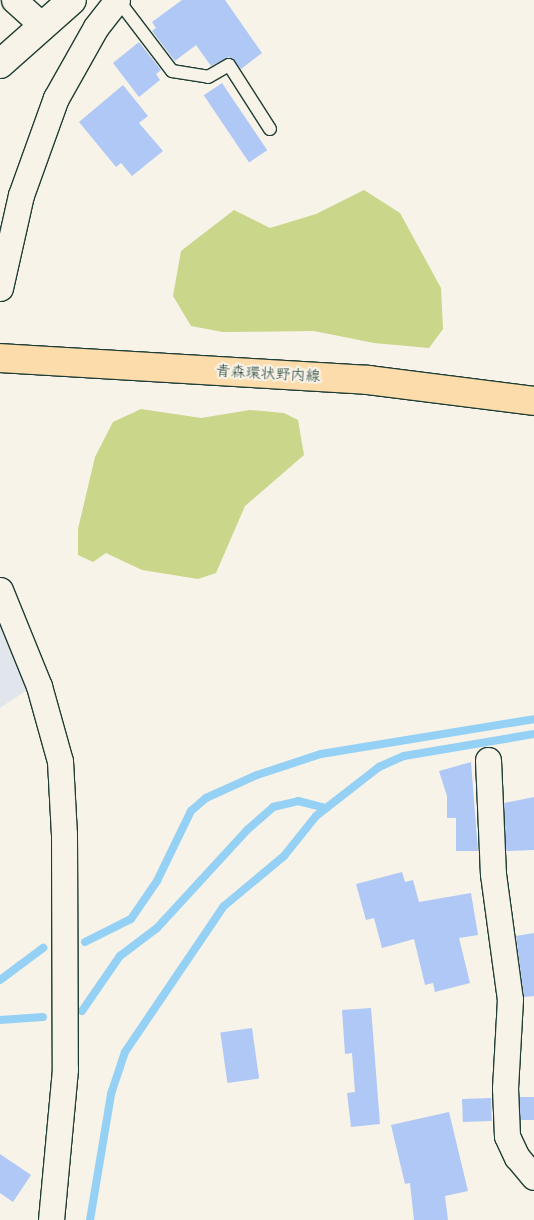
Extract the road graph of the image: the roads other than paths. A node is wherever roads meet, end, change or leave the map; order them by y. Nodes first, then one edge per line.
1 (14, 0) edge
2 (72, 0) edge
3 (118, 0) edge
4 (42, 26) junction
5 (0, 64) edge
6 (270, 129) dead end
7 (0, 288) edge
8 (0, 358) edge
9 (534, 401) edge
10 (0, 590) edge
11 (488, 760) dead end
12 (534, 1178) edge
13 (51, 1220) edge

1 - 4 street
2 - 4 street
3 - 6 lane
3 - 7 street
4 - 5 street
8 - 9 main road, 青森環状野内線
10 - 13 street
11 - 12 street

